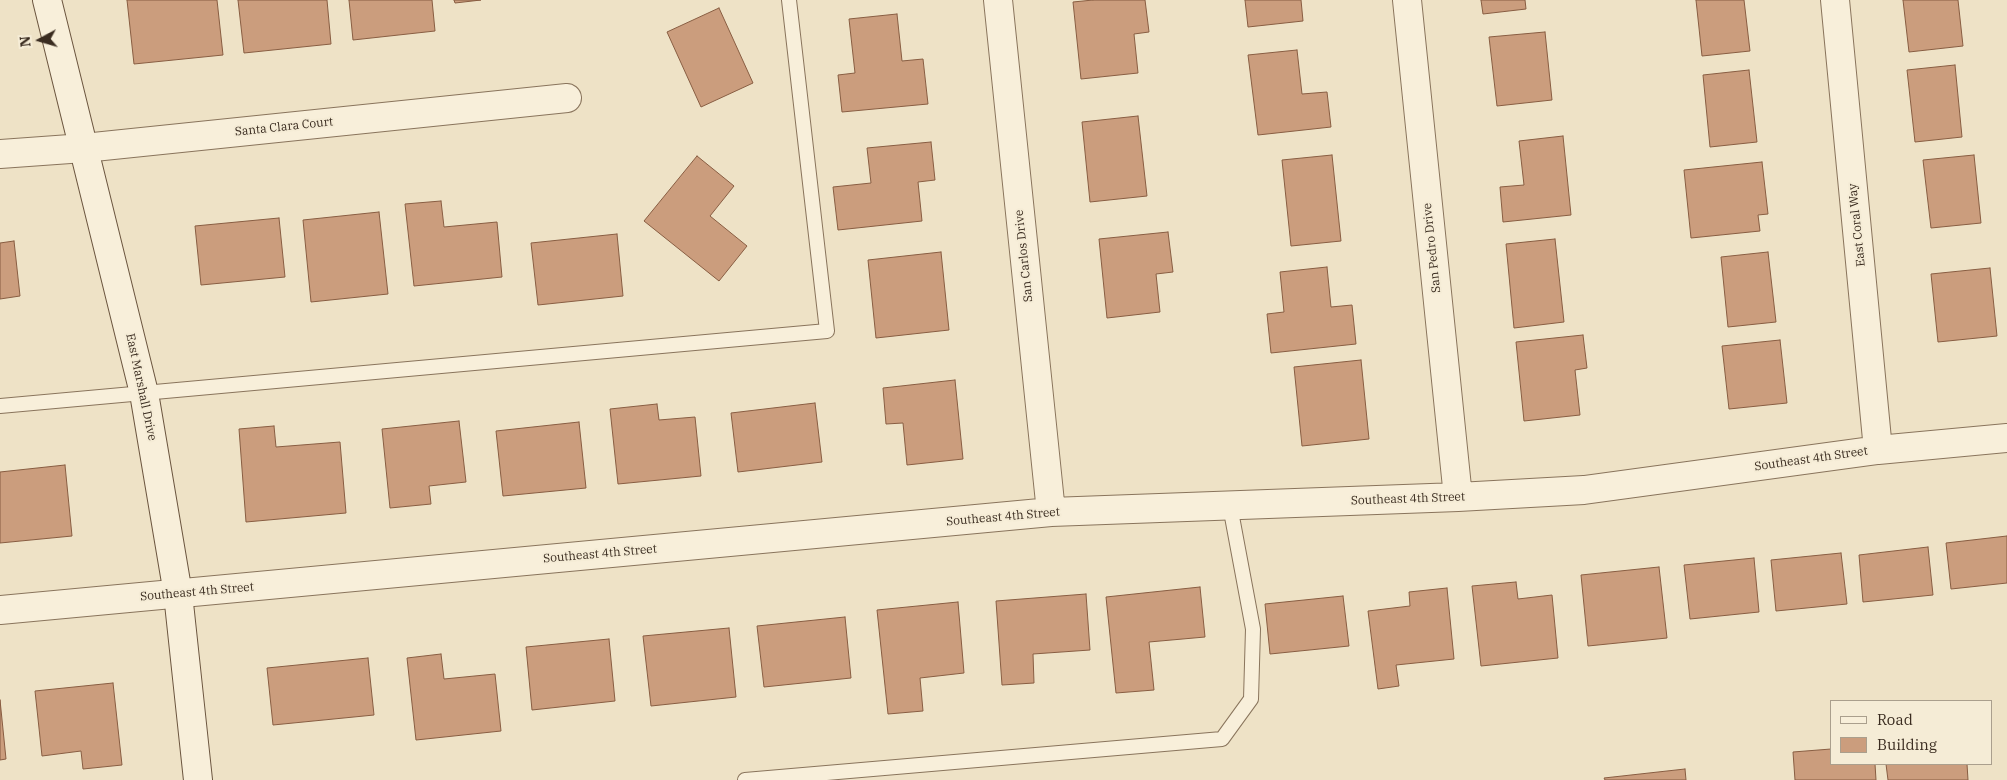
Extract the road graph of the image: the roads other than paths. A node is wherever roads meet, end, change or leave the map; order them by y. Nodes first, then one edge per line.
1 (47, 0) edge
2 (789, 0) edge
3 (998, 0) edge
4 (1407, 0) edge
5 (1835, 0) edge
6 (567, 98) dead end
7 (84, 148) junction
8 (0, 154) edge
9 (144, 393) junction
10 (0, 406) edge
11 (2007, 438) edge
12 (1878, 450) junction
13 (1458, 497) junction
14 (1230, 506) junction
15 (1051, 512) junction
16 (178, 594) junction
17 (0, 610) edge
18 (198, 780) edge
19 (745, 780) edge

1 - 7 street, East Marshall Drive
2 - 9 lane
3 - 15 street, San Carlos Drive
4 - 13 street, San Pedro Drive
5 - 12 street, East Coral Way
6 - 7 street, Santa Clara Court
7 - 8 street, Santa Clara Court
7 - 9 street, East Marshall Drive
9 - 10 lane
9 - 16 street, East Marshall Drive
11 - 12 street, Southeast 4th Street
12 - 13 street, Southeast 4th Street
13 - 14 street, Southeast 4th Street
14 - 15 street, Southeast 4th Street
14 - 19 lane
15 - 16 street, Southeast 4th Street
16 - 17 street, Southeast 4th Street
16 - 18 street, East Marshall Drive

